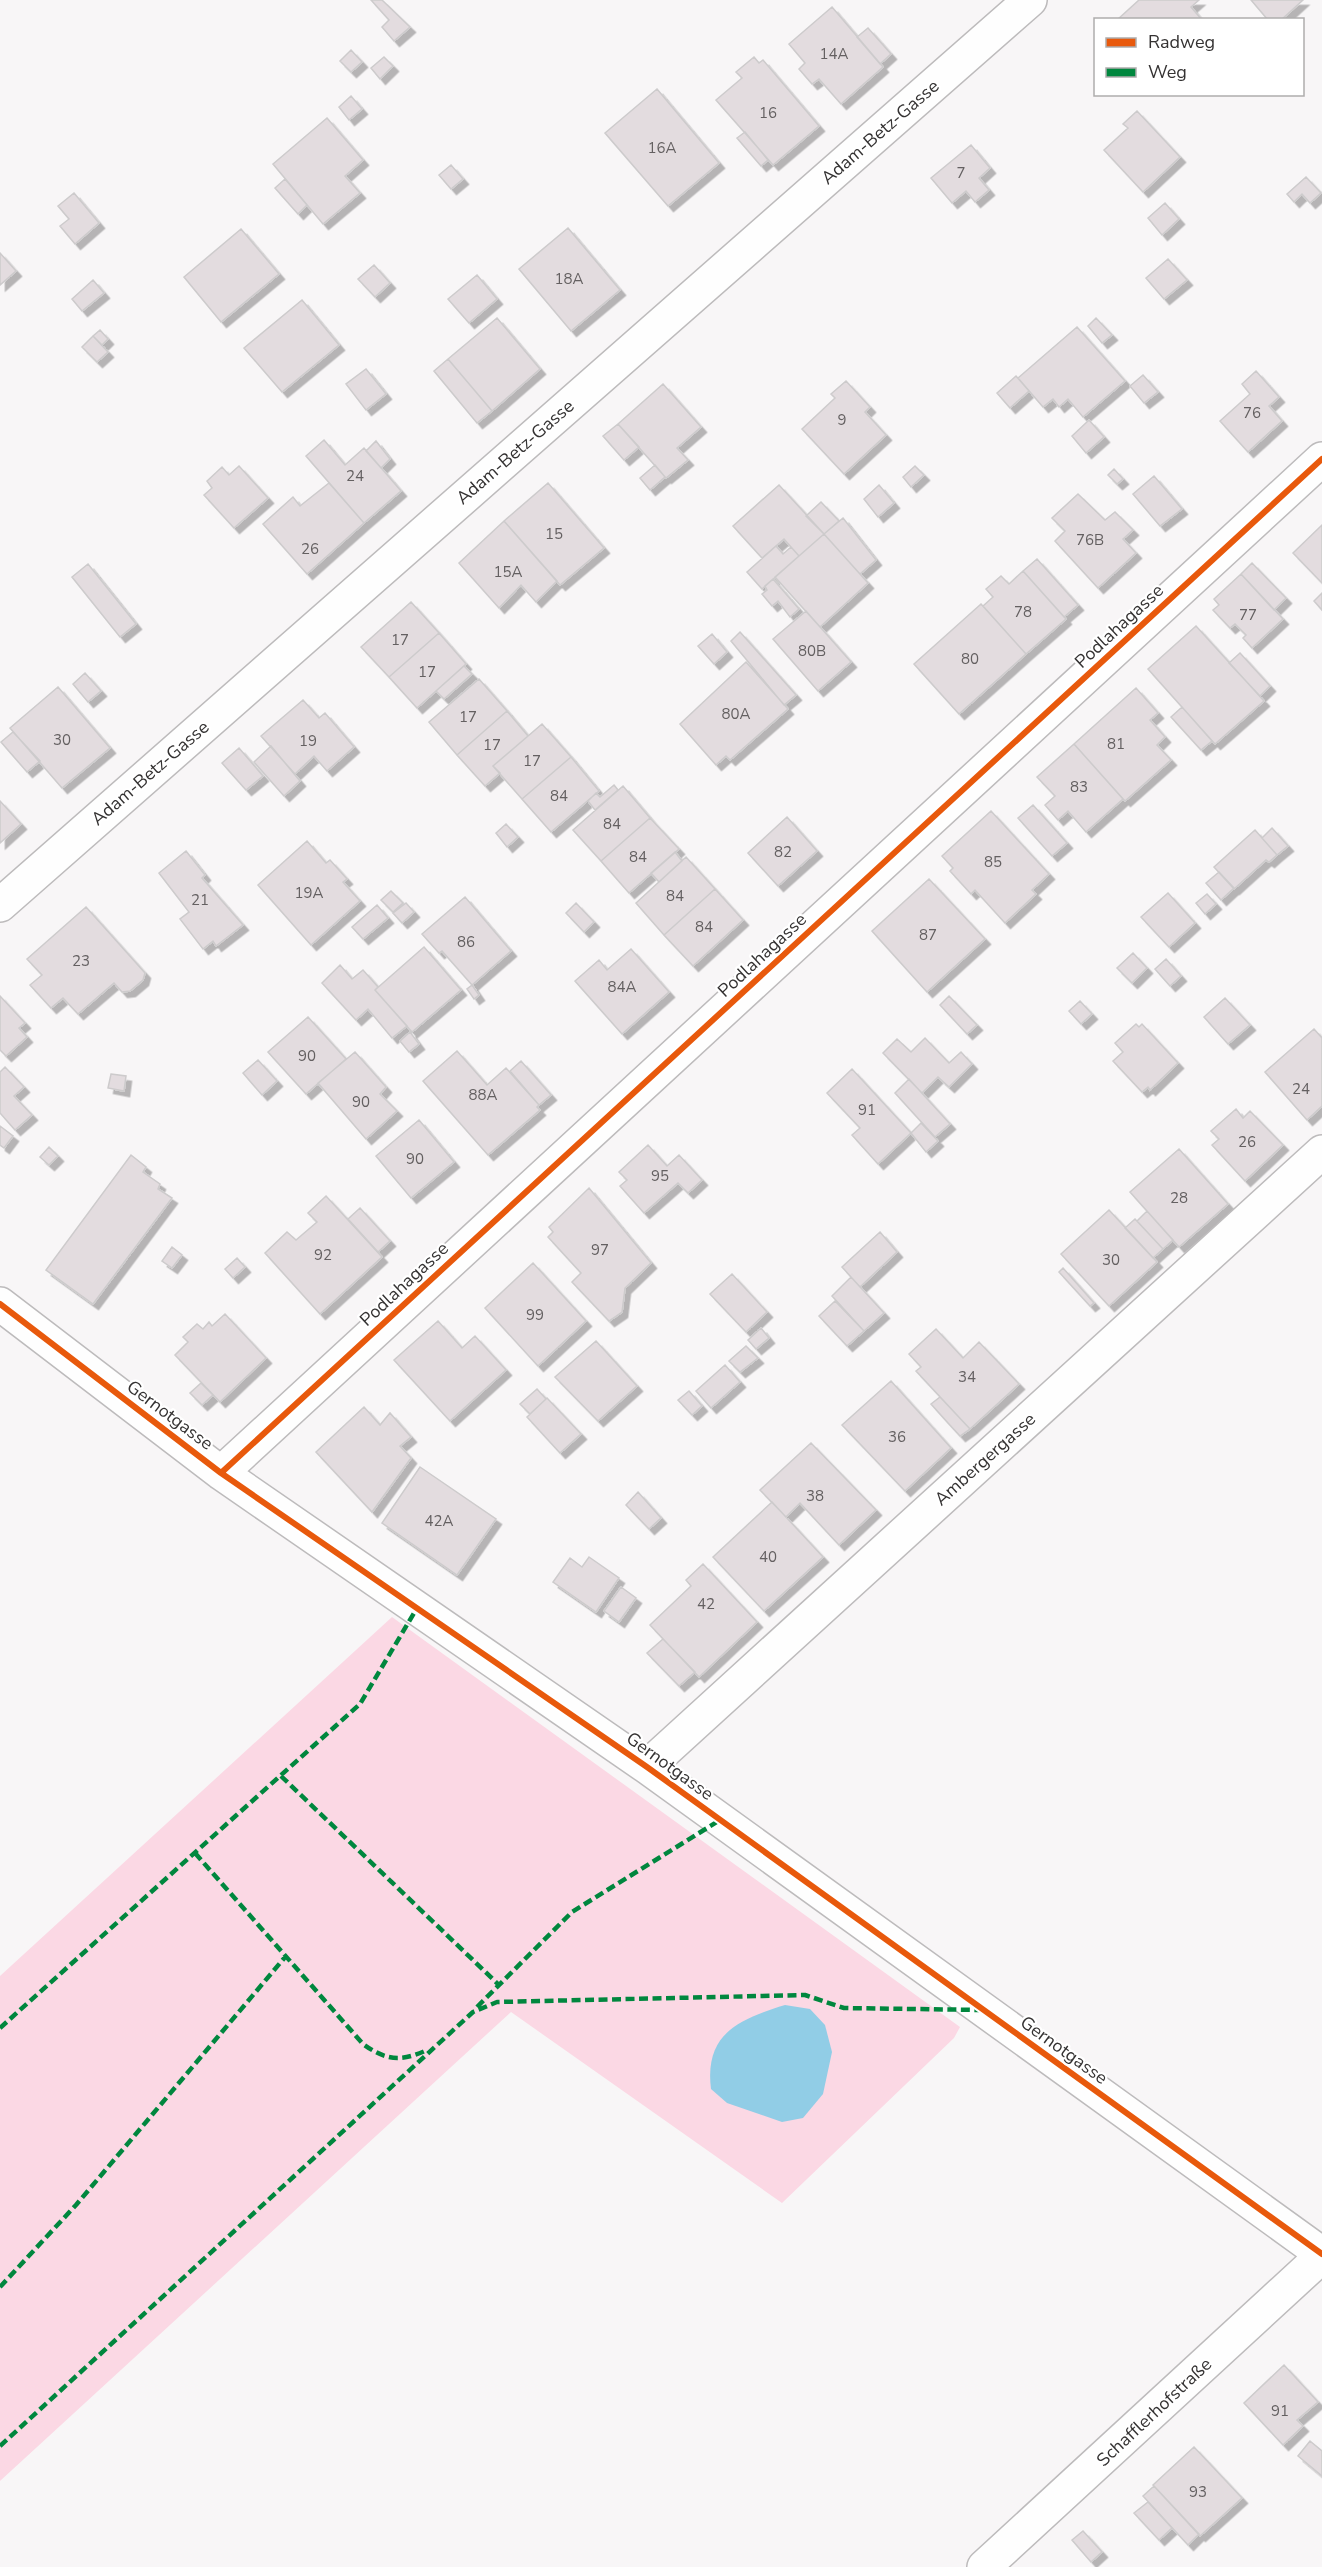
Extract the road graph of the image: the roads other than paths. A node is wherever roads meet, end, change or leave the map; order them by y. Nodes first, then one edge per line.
1 (1030, 0) edge
2 (1322, 459) edge
3 (0, 905) edge
4 (1322, 1152) edge
5 (0, 1304) edge
6 (222, 1473) junction
7 (647, 1767) junction
8 (1322, 2255) edge
9 (993, 2564) edge

1 - 3 street, Adam-Betz-Gasse
2 - 6 street, Podlahagasse
4 - 7 street, Ambergergasse
5 - 6 street, Gernotgasse
6 - 7 street, Gernotgasse
7 - 8 street, Gernotgasse
8 - 9 street, Schafflerhofstraße

